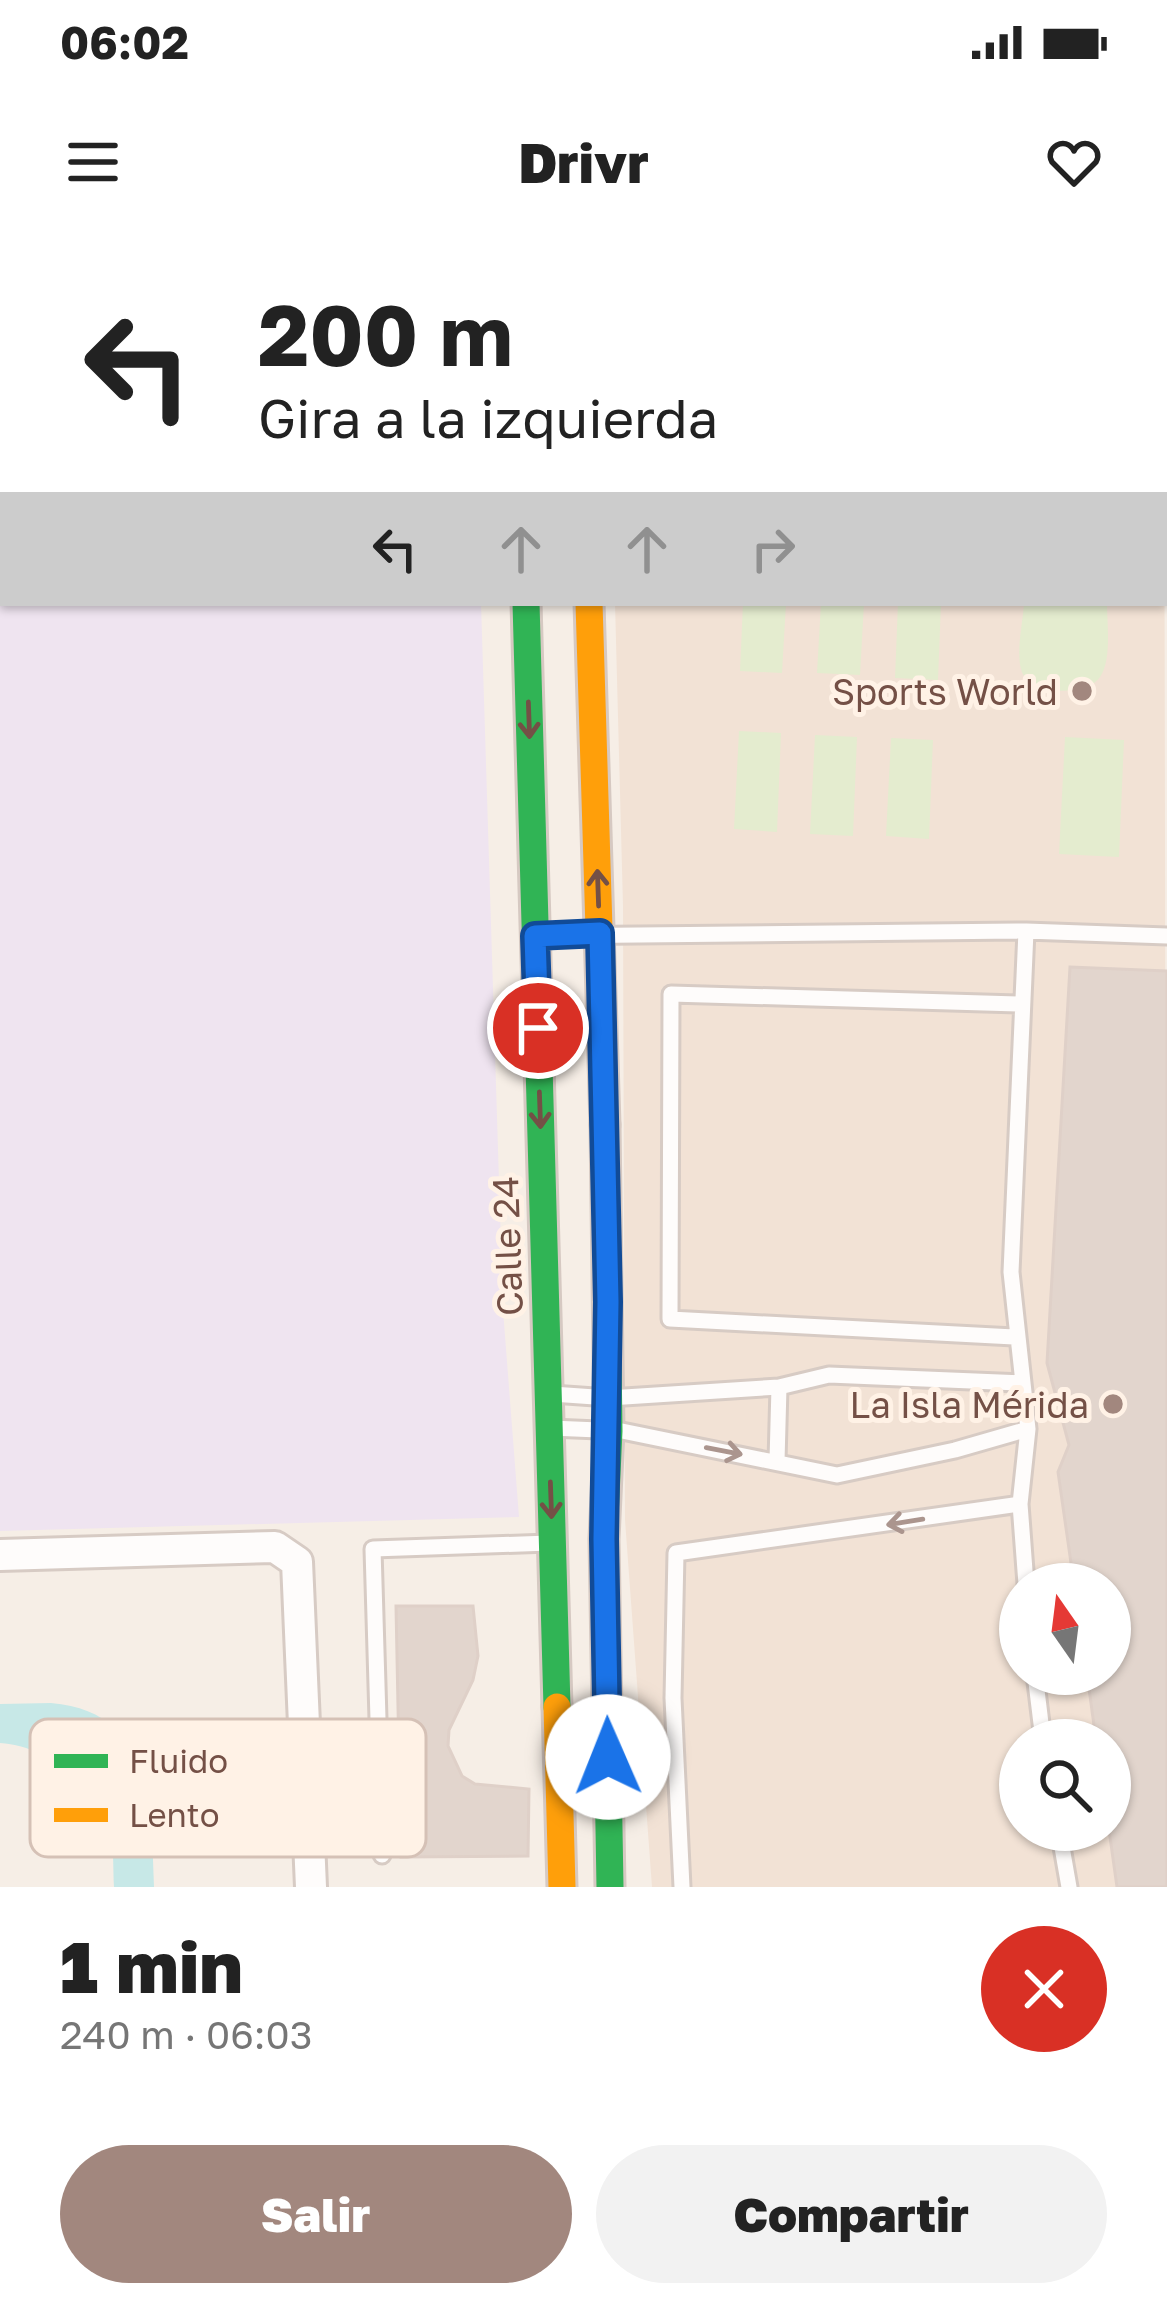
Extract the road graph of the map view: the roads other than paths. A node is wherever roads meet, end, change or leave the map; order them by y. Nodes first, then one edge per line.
1 (526, 606) edge
2 (589, 606) edge
3 (1026, 931) junction
4 (600, 933) junction
5 (535, 936) junction
6 (1167, 936) edge
7 (1021, 1004) junction
8 (1014, 1337) junction
9 (1021, 1383) junction
10 (778, 1387) junction
11 (548, 1394) junction
12 (609, 1398) junction
13 (548, 1428) junction
14 (1028, 1429) junction
15 (609, 1431) junction
16 (777, 1461) junction
17 (1020, 1504) junction
18 (552, 1544) junction
19 (0, 1555) edge
20 (1024, 1563) edge
21 (303, 1719) edge
22 (378, 1719) edge
23 (1063, 1851) edge
24 (309, 1857) edge
25 (310, 1887) edge
26 (562, 1887) edge
27 (610, 1887) edge
28 (682, 1887) edge
29 (1069, 1887) edge

1 -> 5 main road, Calle 24
4 -> 2 main road
3 - 4 lane
3 - 6 lane
3 - 7 lane
4 - 5 lane
4 - 12 main road
5 -> 11 main road, Calle 24
7 - 8 lane
7 - 8 lane
8 - 9 lane
9 - 10 lane
9 - 14 lane
10 - 12 lane
10 - 16 lane
11 - 12 lane
11 - 13 main road, Calle 24
12 - 15 main road
13 - 15 lane
13 -> 18 main road, Calle 24
14 - 16 lane
14 - 17 lane
15 -> 16 lane
15 - 27 main road
17 - 20 lane
17 -> 28 lane
18 - 22 lane
18 - 26 main road, Calle 24
19 - 21 street
23 - 29 lane
24 - 25 street

